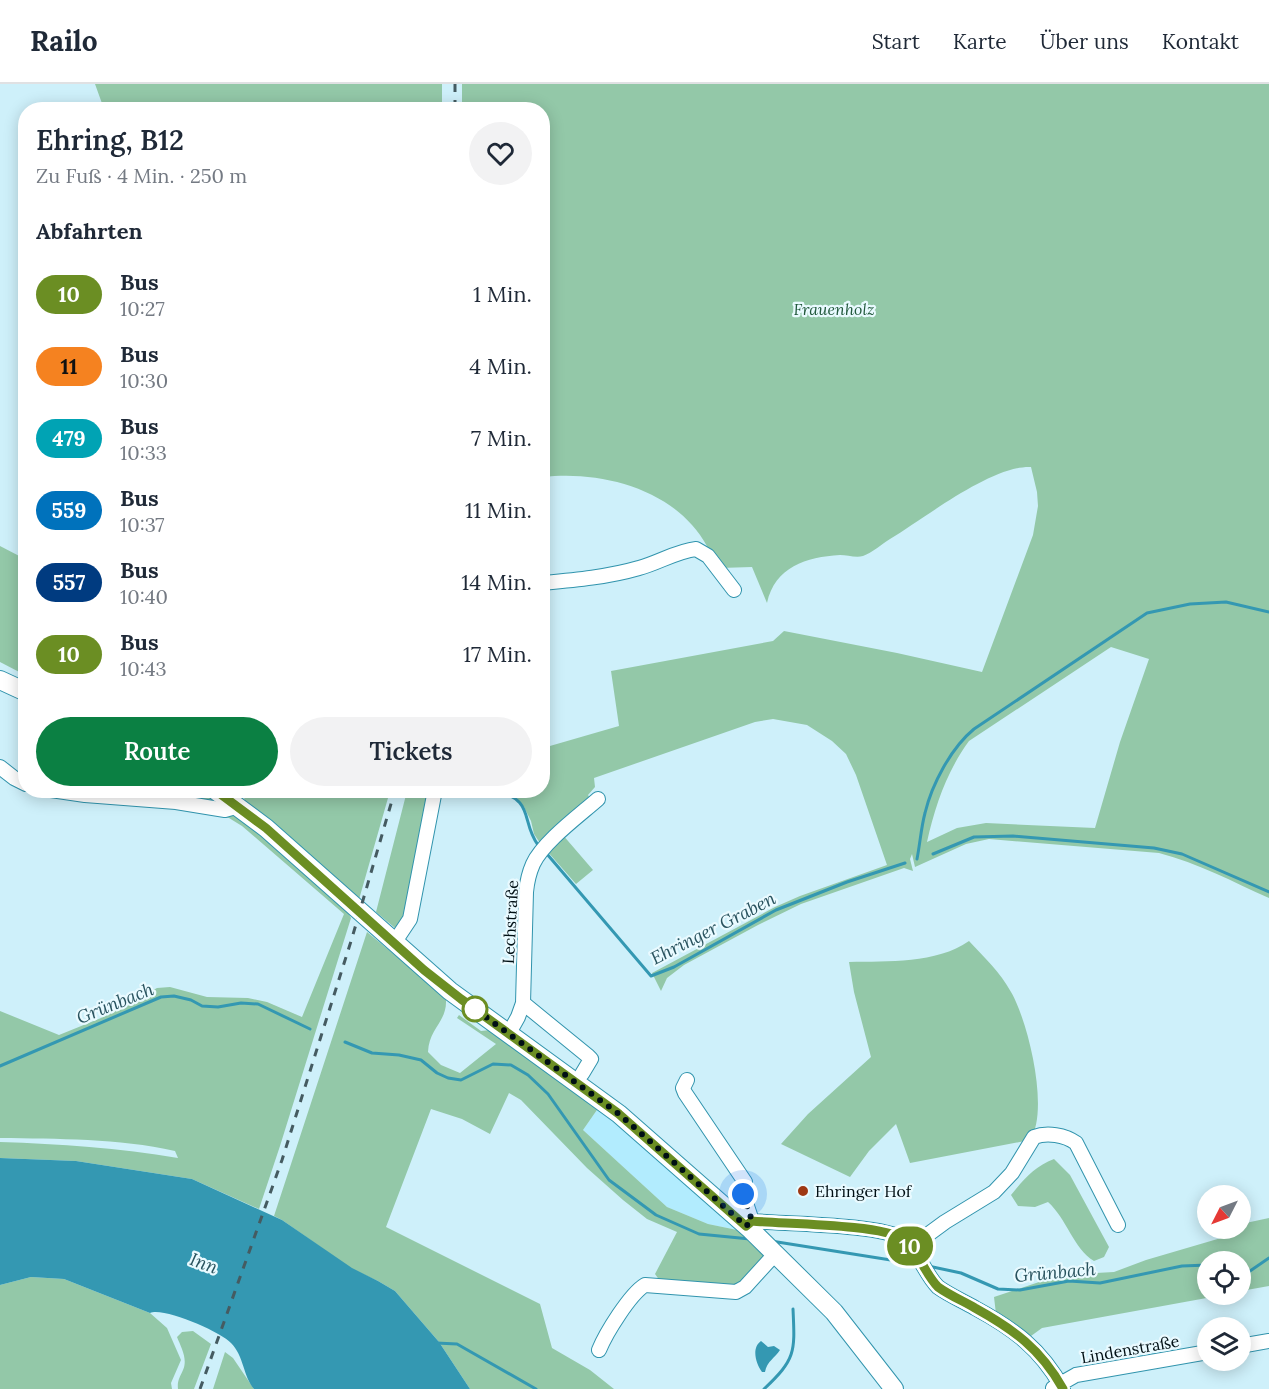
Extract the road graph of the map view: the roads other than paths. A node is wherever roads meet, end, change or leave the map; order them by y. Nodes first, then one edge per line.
1 (550, 582) edge
2 (734, 590) dead end
3 (0, 680) edge
4 (18, 688) edge
5 (0, 767) edge
6 (18, 780) edge
7 (124, 798) edge
8 (227, 798) edge
9 (433, 798) edge
10 (598, 799) dead end
11 (239, 806) junction
12 (394, 943) junction
13 (523, 1003) junction
14 (509, 1034) junction
15 (582, 1074) dead end
16 (687, 1080) dead end
17 (1118, 1225) dead end
18 (750, 1226) junction
19 (773, 1251) junction
20 (915, 1252) junction
21 (1269, 1341) edge
22 (1251, 1344) edge
23 (599, 1350) dead end
24 (1197, 1354) edge
25 (1058, 1387) edge
26 (894, 1389) edge

1 - 2 street
3 - 4 main road
5 - 6 street
7 - 11 street
8 - 11 main road
9 - 12 street
10 - 13 street, Lechstraße
11 - 12 main road
12 - 14 main road
13 - 14 street, Lechstraße
13 - 15 street
14 - 18 main road
16 - 18 street
17 - 20 street
18 - 19 main road
18 - 20 street
19 - 23 street
19 - 26 main road
20 - 25 street
21 - 22 street
24 - 25 street, Lindenstraße

